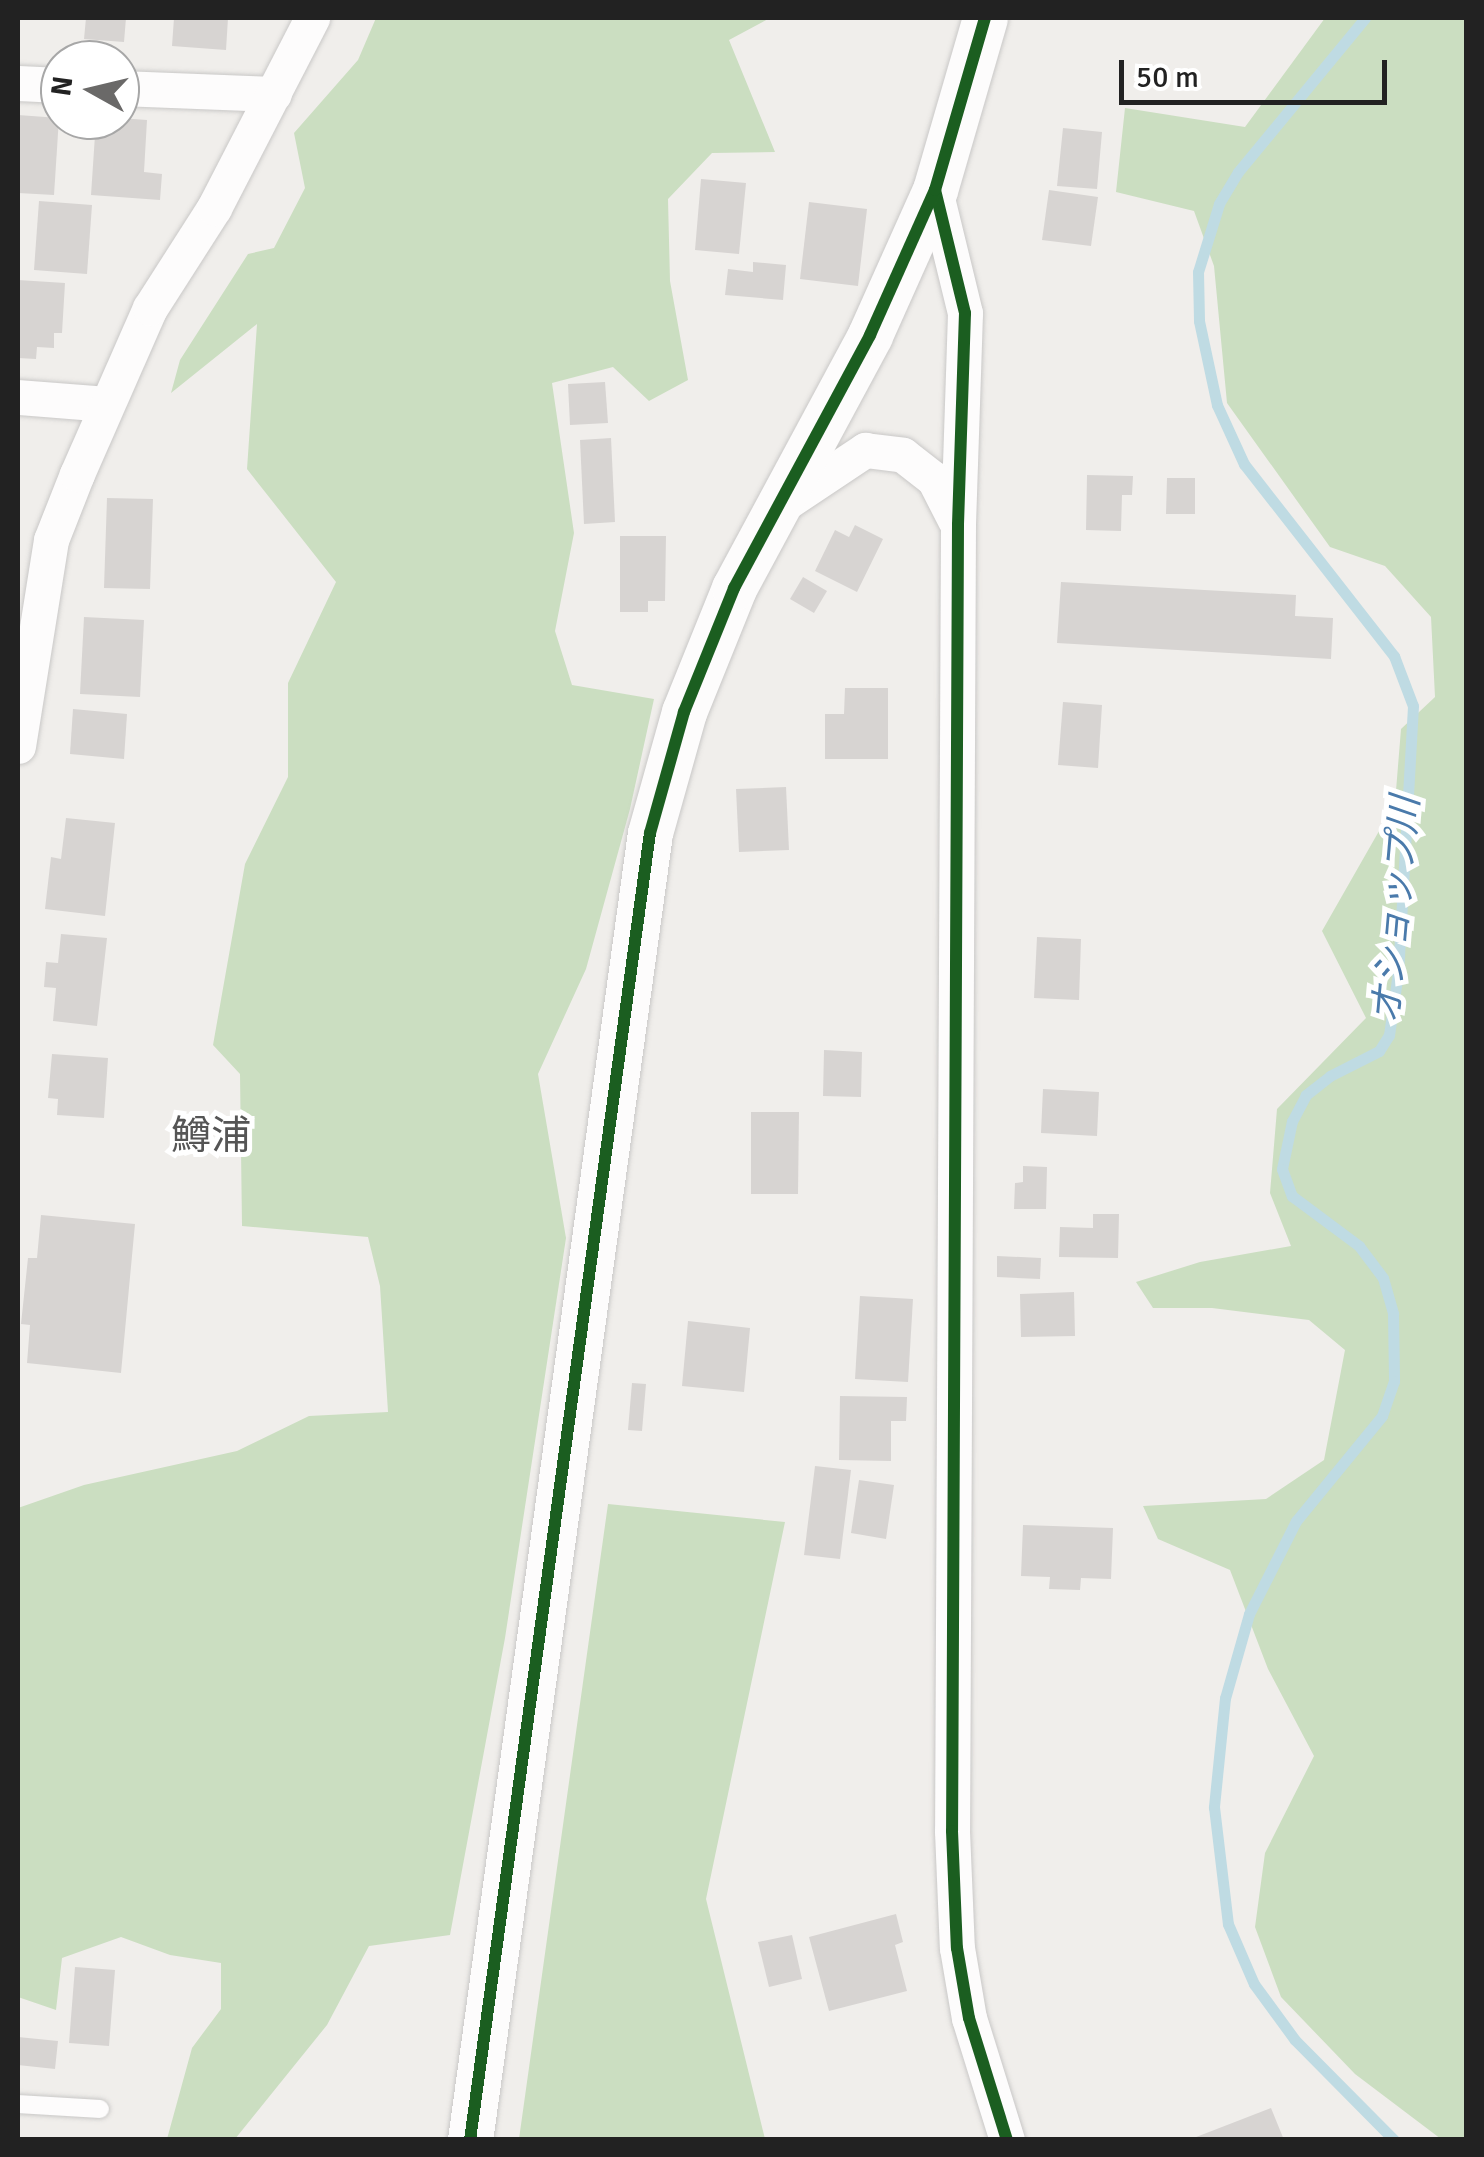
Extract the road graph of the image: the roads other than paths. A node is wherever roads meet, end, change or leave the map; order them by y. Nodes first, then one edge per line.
1 (312, 18) edge
2 (985, 18) edge
3 (140, 89) edge
4 (274, 94) junction
5 (936, 190) junction
6 (18, 397) edge
7 (106, 404) junction
8 (774, 511) junction
9 (958, 525) junction
10 (18, 746) edge
11 (18, 2104) edge
12 (100, 2109) dead end
13 (470, 2140) edge
14 (1007, 2140) edge

1 - 4 street
2 - 5 street
3 - 4 street
4 - 7 street
5 - 8 street
5 - 9 street
6 - 7 street
7 - 10 street
8 - 9 street
8 - 13 street
9 - 14 street
11 - 12 lane

